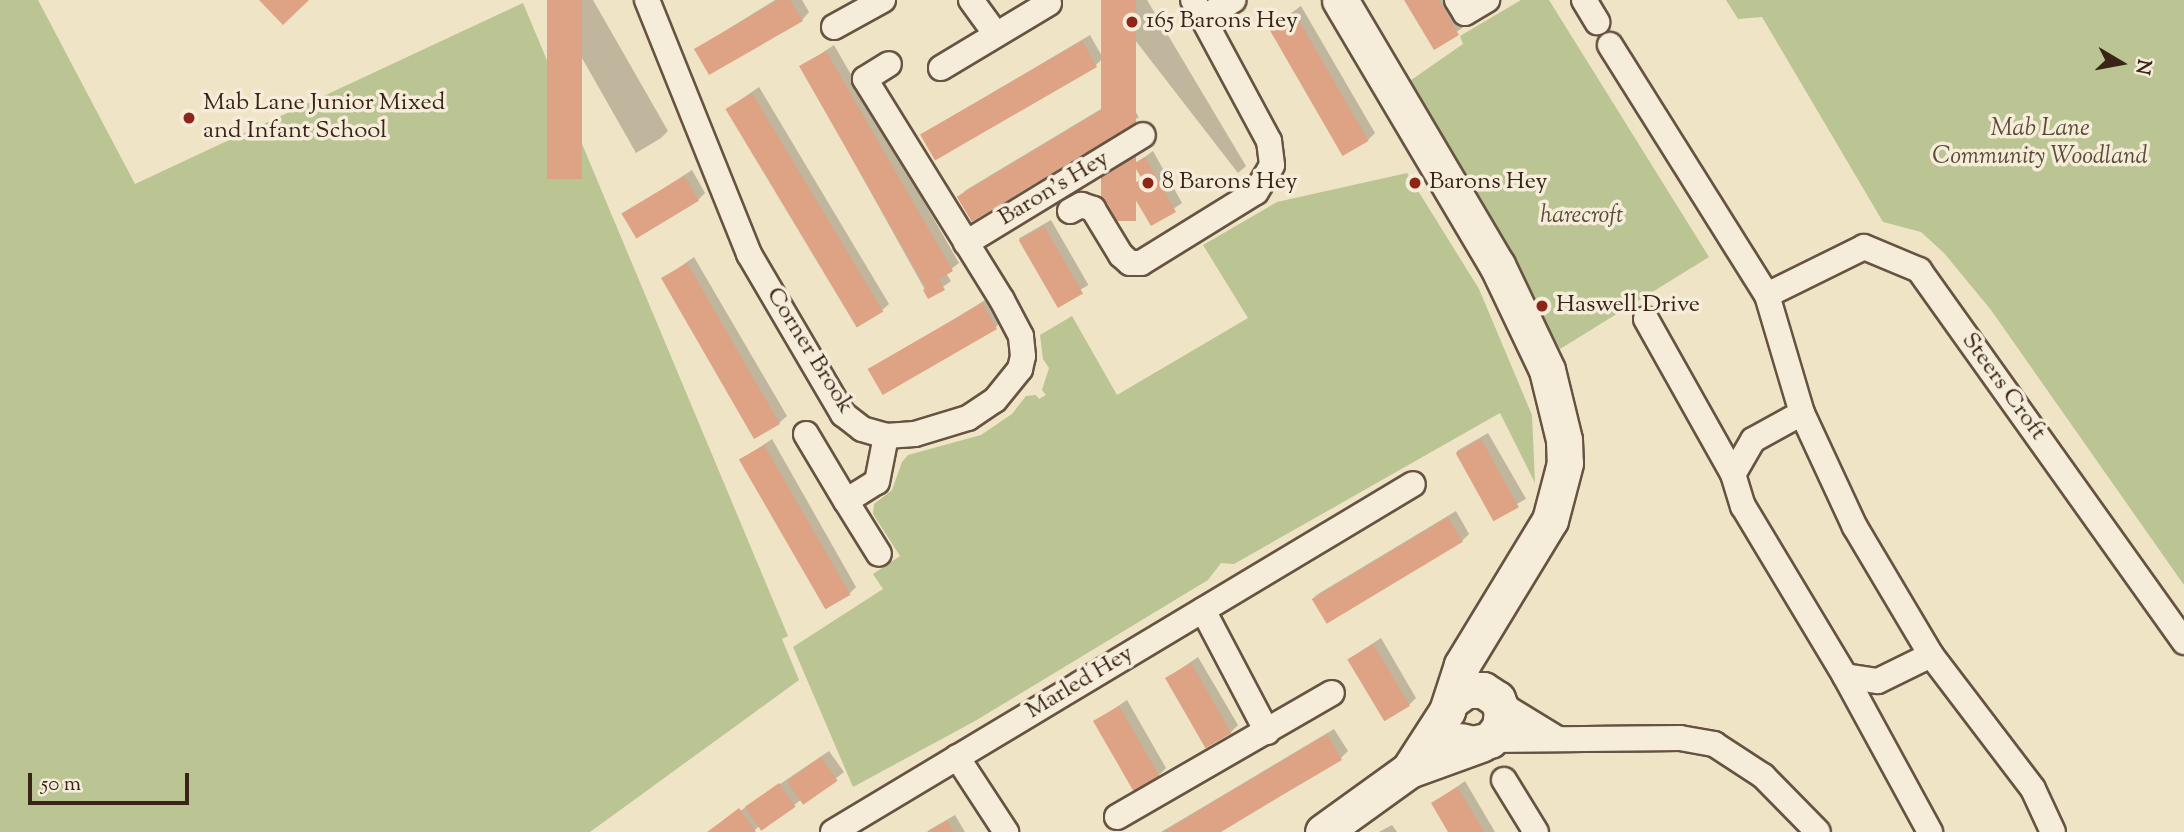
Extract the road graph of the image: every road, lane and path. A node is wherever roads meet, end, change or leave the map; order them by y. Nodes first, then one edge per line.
1 (647, 0) edge
2 (883, 0) edge
3 (971, 0) edge
4 (1234, 0) edge
5 (1340, 0) edge
6 (1486, 0) edge
7 (1584, 0) edge
8 (1049, 3) dead end
9 (1461, 6) edge
10 (1198, 9) edge
11 (1597, 22) dead end
12 (834, 27) dead end
13 (995, 33) junction
14 (1610, 45) dead end
15 (890, 64) dead end
16 (941, 68) dead end
17 (1143, 135) dead end
18 (1066, 181) junction
19 (966, 243) junction
20 (1767, 295) junction
21 (1646, 319) dead end
22 (1802, 413) junction
23 (806, 434) dead end
24 (886, 436) junction
25 (1733, 474) junction
26 (1413, 484) dead end
27 (846, 501) junction
28 (879, 554) dead end
29 (1203, 610) junction
30 (1496, 615) junction
31 (2184, 642) edge
32 (1931, 655) junction
33 (1844, 676) junction
34 (1332, 693) dead end
35 (1498, 701) junction
36 (1449, 706) junction
37 (1266, 732) junction
38 (1558, 739) junction
39 (1486, 742) junction
40 (957, 757) junction
41 (1409, 770) junction
42 (1504, 780) dead end
43 (1117, 817) dead end
44 (832, 832) edge
45 (1006, 832) edge
46 (1323, 832) edge
47 (1536, 832) edge
48 (1818, 832) edge
49 (1930, 832) edge
50 (2053, 832) edge

1 - 24 street, Corner Brook
2 - 12 street
3 - 13 street
4 - 10 street
5 - 30 street
6 - 9 street
7 - 11 street
8 - 13 street
10 - 18 street, Baron's Hey
13 - 16 street
14 - 20 street
15 - 19 street, Corner Brook
17 - 18 street, Baron's Hey
18 - 19 street, Baron's Hey
19 - 24 street, Corner Brook
20 - 22 street
20 - 31 street, Steers Croft
21 - 25 street
22 - 25 street
22 - 32 street
23 - 27 street
24 - 27 street
25 - 33 street
26 - 29 street, Marled Hey
27 - 28 street
29 - 37 street
29 - 40 street, Marled Hey
30 - 35 street
30 - 36 street
32 - 33 street
32 - 50 street
33 - 49 street
34 - 37 street
35 - 36 street
35 - 38 street
35 - 39 street
36 - 39 street
36 - 41 street
37 - 43 street
38 - 39 street
38 - 48 street
39 - 41 street
40 - 44 street, Marled Hey
40 - 45 street
41 - 46 street
42 - 47 street

